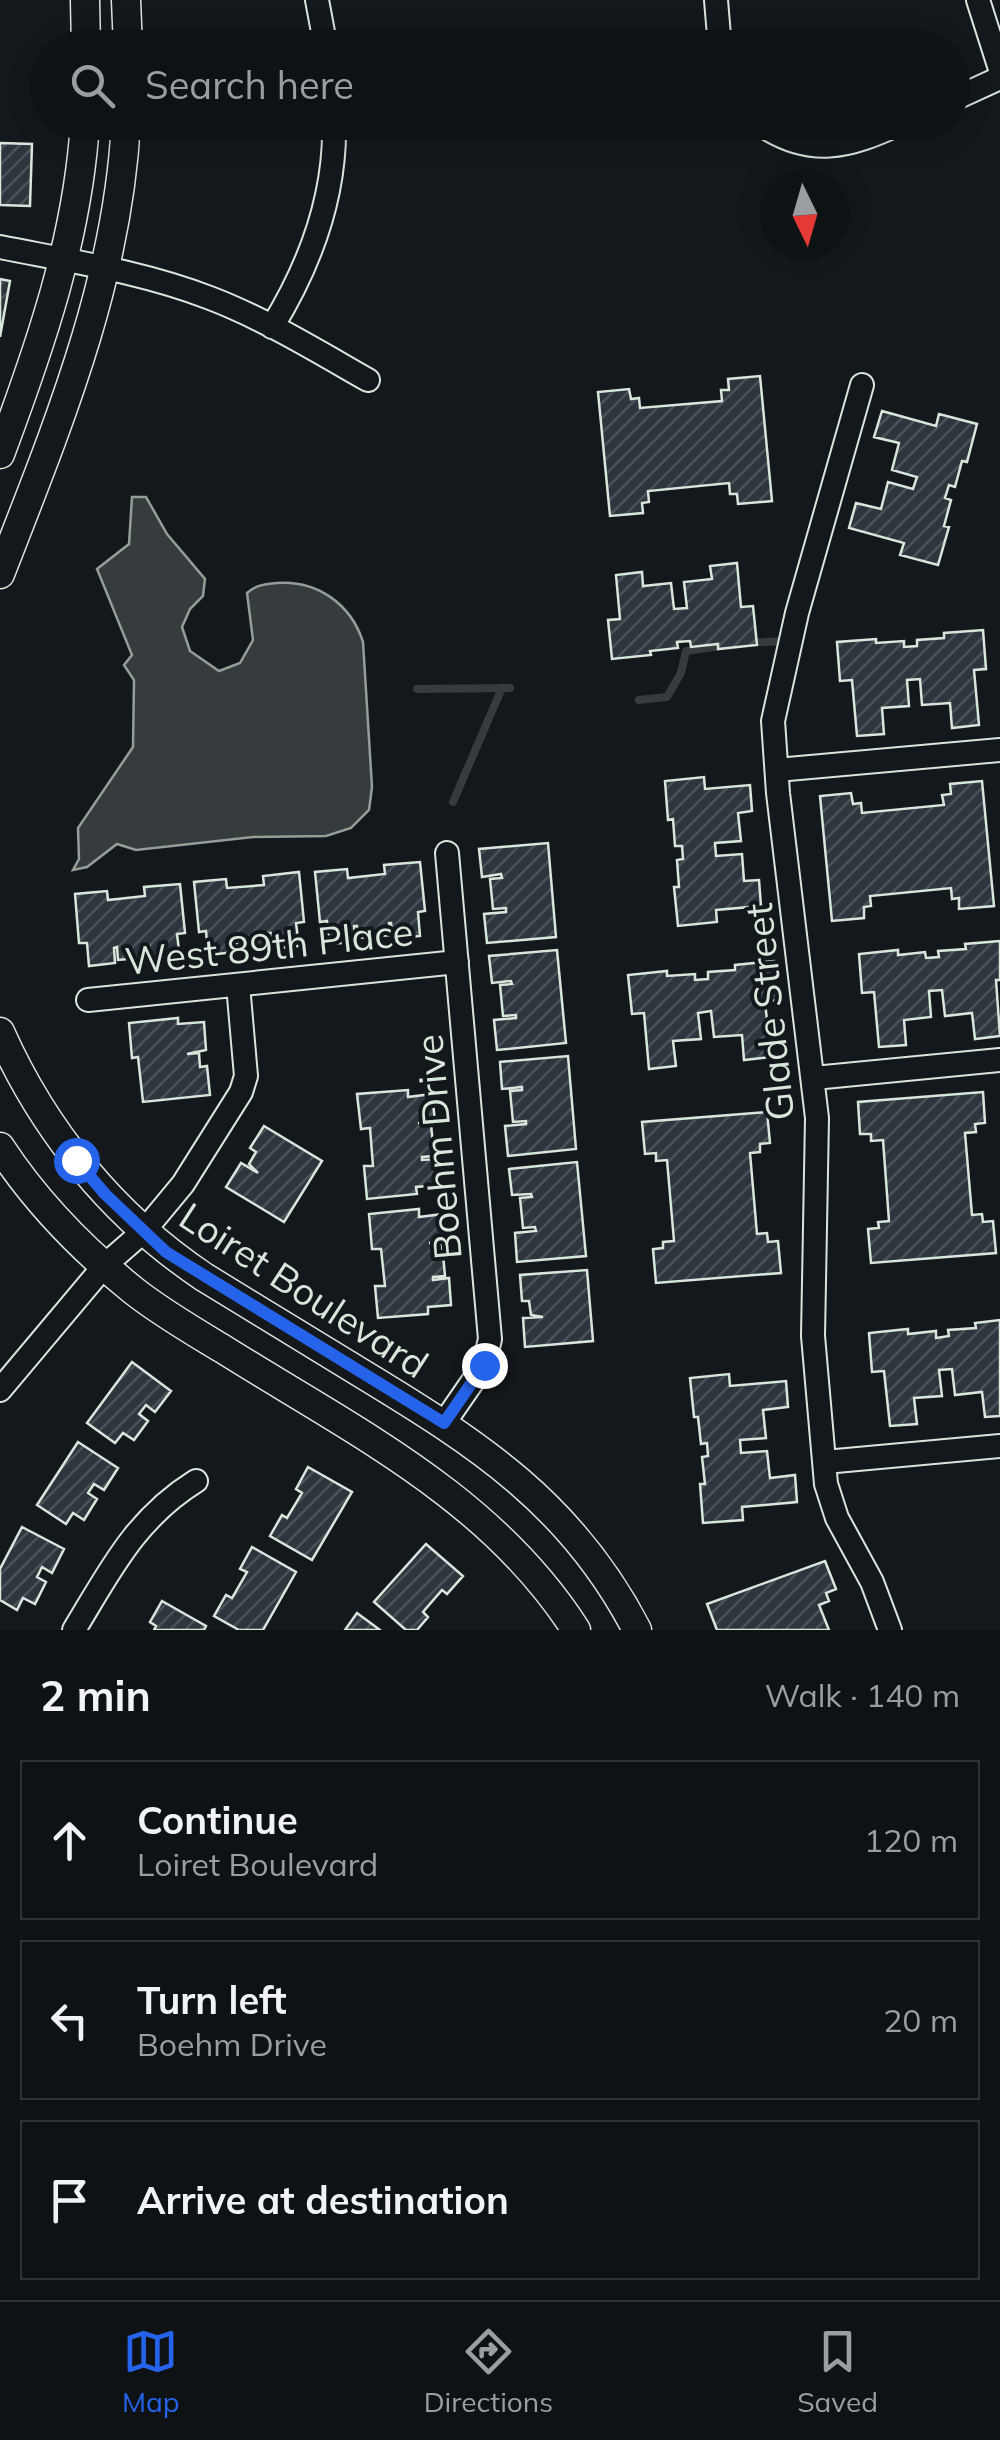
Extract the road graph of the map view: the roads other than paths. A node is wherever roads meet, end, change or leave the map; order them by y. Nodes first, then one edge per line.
1 (85, 0) edge
2 (126, 0) edge
3 (317, 0) edge
4 (716, 0) edge
5 (978, 0) edge
6 (86, 30) edge
7 (127, 30) edge
8 (323, 30) edge
9 (718, 30) edge
10 (1000, 69) edge
11 (1000, 78) edge
12 (970, 92) edge
13 (83, 140) edge
14 (125, 140) edge
15 (333, 140) edge
16 (785, 140) edge
17 (859, 140) edge
18 (0, 246) edge
19 (64, 260) junction
20 (106, 268) junction
21 (272, 326) junction
22 (368, 380) dead end
23 (862, 385) dead end
24 (0, 454) edge
25 (0, 574) edge
26 (1000, 750) edge
27 (777, 770) junction
28 (447, 853) dead end
29 (457, 962) junction
30 (238, 984) junction
31 (88, 1000) dead end
32 (0, 1032) edge
33 (1000, 1060) edge
34 (814, 1078) junction
35 (0, 1148) edge
36 (144, 1231) junction
37 (105, 1265) junction
38 (0, 1390) edge
39 (444, 1423) junction
40 (1000, 1446) edge
41 (825, 1462) junction
42 (196, 1481) dead end
43 (74, 1630) edge
44 (576, 1630) edge
45 (637, 1630) edge
46 (890, 1630) edge

1 - 6 street
2 - 7 street
3 - 8 street
4 - 9 street
5 - 10 street
11 - 12 street
13 - 19 street
14 - 20 street
15 - 21 street
16 - 17 street
18 - 19 street
19 - 20 street
19 - 24 street
20 - 21 street
20 - 25 street
21 - 22 street
23 - 27 street, Glade Street
26 - 27 street
27 - 34 street, Glade Street
28 - 29 street, Boehm Drive
29 - 30 street, West 89th Place
29 - 39 street, Boehm Drive
30 - 31 street, West 89th Place
30 - 36 street
32 - 36 street, Loiret Boulevard
33 - 34 street
34 - 41 street, Glade Street
35 - 37 street
36 - 37 street
36 - 39 street, Loiret Boulevard
37 - 38 street
37 - 44 street
39 - 45 street, Loiret Boulevard
40 - 41 street
41 - 46 street, Glade Street
42 - 43 street

